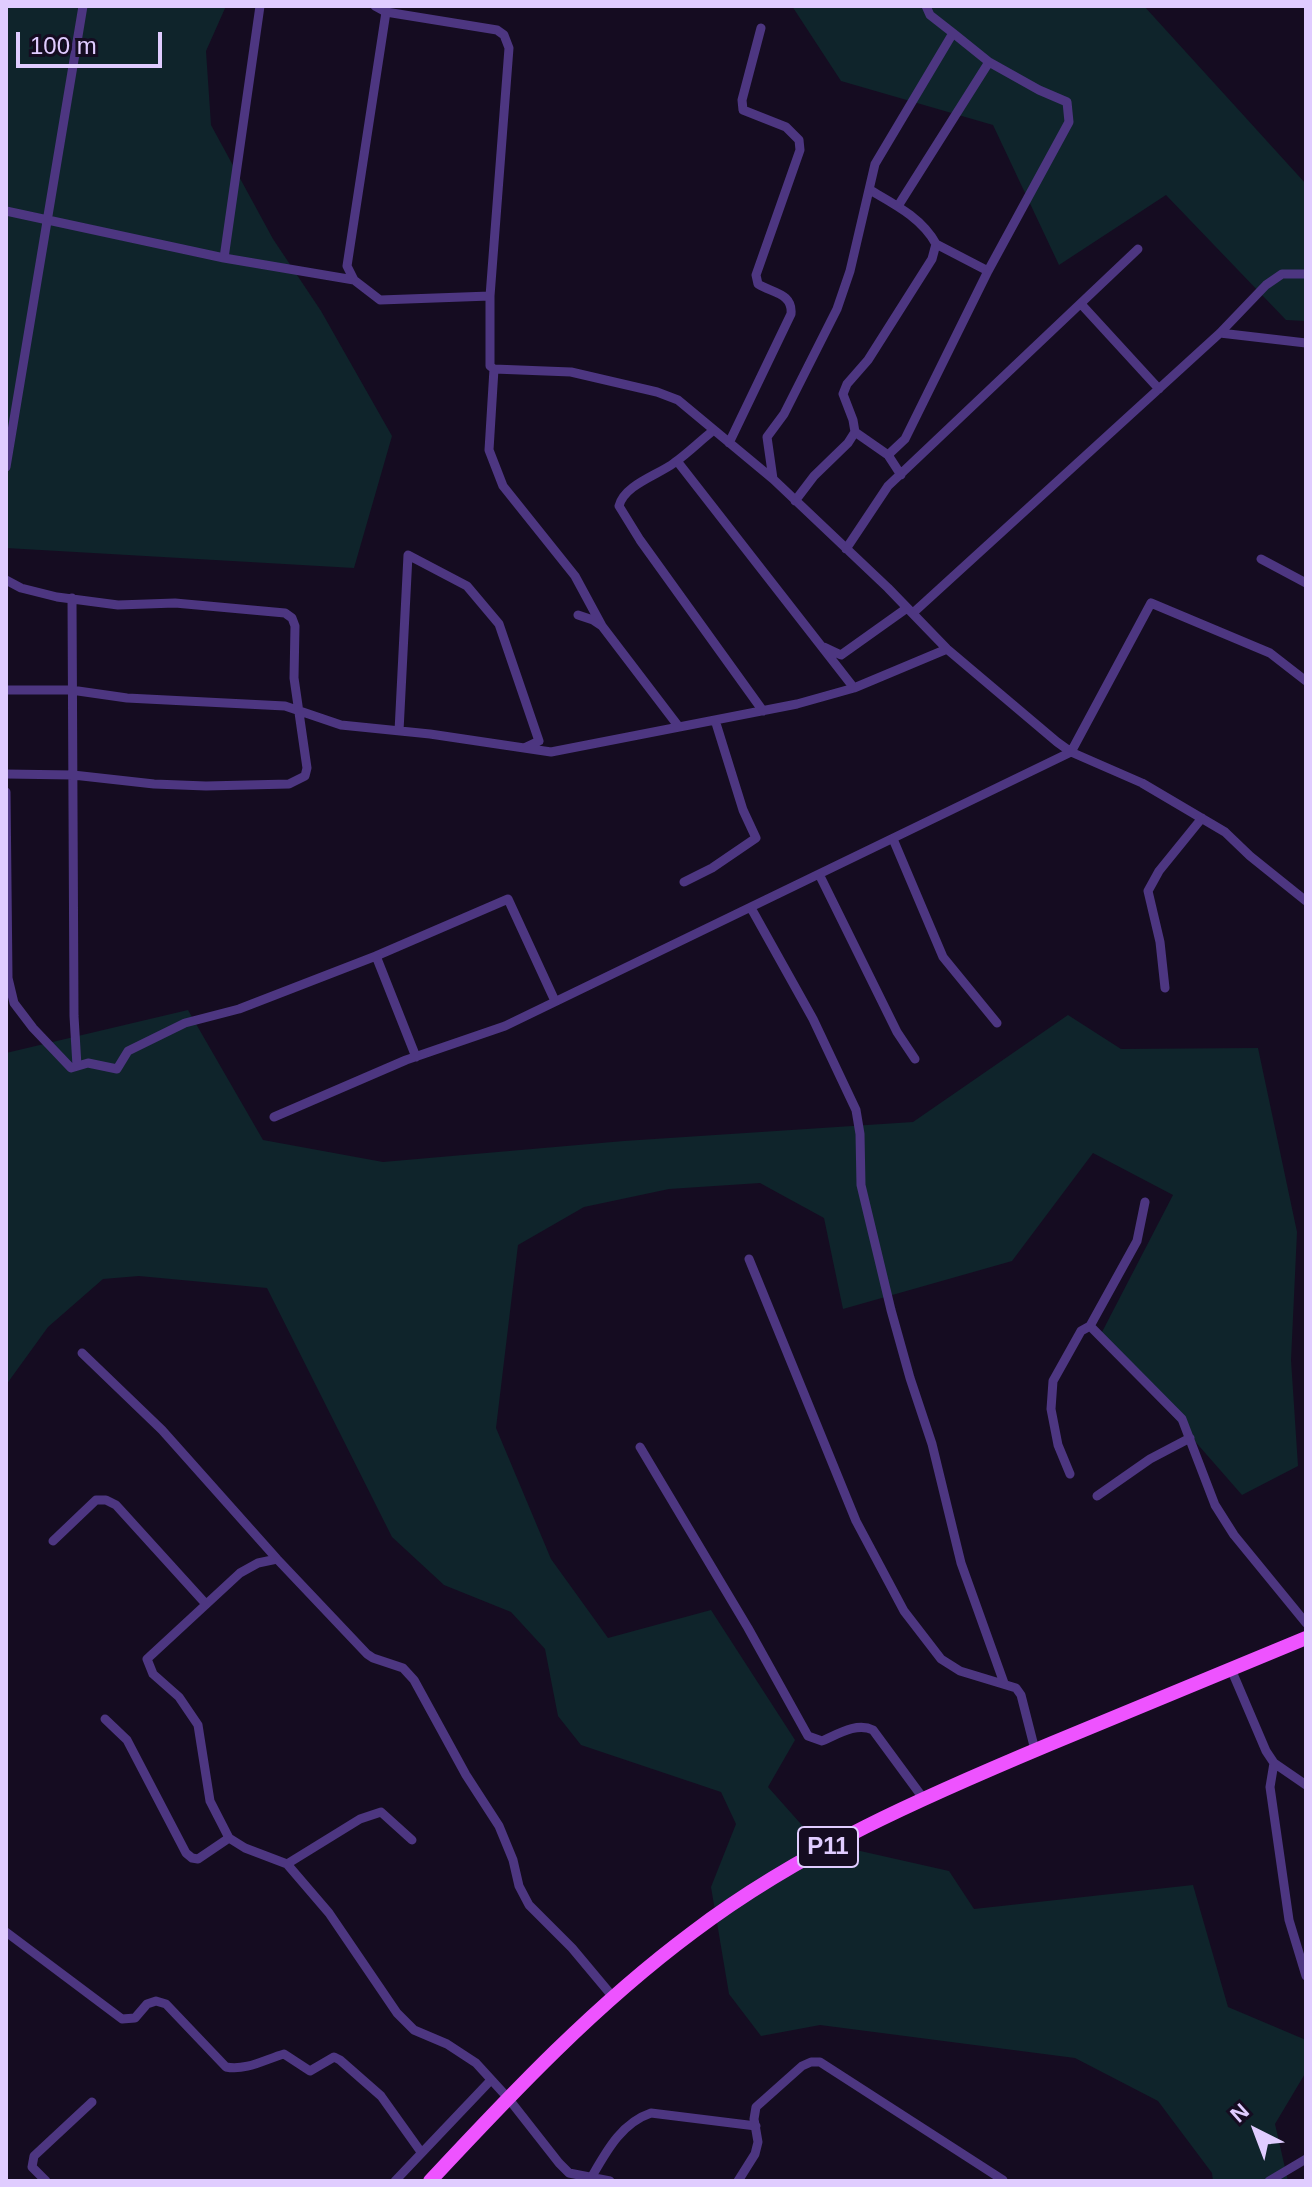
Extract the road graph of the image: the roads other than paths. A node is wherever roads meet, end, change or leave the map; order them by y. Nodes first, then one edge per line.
1 (83, 6) edge
2 (260, 6) edge
3 (375, 6) edge
4 (926, 6) edge
5 (386, 12) junction
6 (761, 28) dead end
7 (953, 33) junction
8 (989, 62) junction
9 (870, 190) junction
10 (898, 206) junction
11 (6, 211) edge
12 (47, 220) junction
13 (936, 244) junction
14 (1138, 249) dead end
15 (224, 258) junction
16 (988, 271) junction
17 (1306, 274) edge
18 (354, 280) junction
19 (490, 296) junction
20 (1081, 304) junction
21 (1220, 333) junction
22 (1306, 343) edge
23 (494, 369) junction
24 (1159, 389) junction
25 (714, 430) junction
26 (855, 432) junction
27 (729, 443) junction
28 (888, 455) junction
29 (677, 461) junction
30 (6, 467) edge
31 (901, 475) junction
32 (773, 479) junction
33 (795, 501) junction
34 (846, 549) junction
35 (1261, 559) dead end
36 (6, 580) edge
37 (1306, 583) edge
38 (72, 598) junction
39 (910, 610) junction
40 (578, 615) dead end
41 (602, 626) junction
42 (821, 646) junction
43 (947, 649) junction
44 (1306, 681) edge
45 (854, 688) junction
46 (6, 690) edge
47 (71, 690) junction
48 (297, 709) junction
49 (763, 711) junction
50 (715, 720) junction
51 (679, 727) junction
52 (399, 731) junction
53 (521, 749) junction
54 (1071, 752) junction
55 (6, 774) edge
56 (73, 775) junction
57 (6, 792) edge
58 (1202, 818) junction
59 (893, 839) junction
60 (819, 874) junction
61 (684, 882) dead end
62 (1306, 901) edge
63 (751, 908) junction
64 (376, 956) junction
65 (1165, 988) dead end
66 (555, 1001) junction
67 (997, 1023) dead end
68 (416, 1057) junction
69 (915, 1059) dead end
70 (77, 1066) junction
71 (274, 1117) dead end
72 (1145, 1202) dead end
73 (749, 1259) dead end
74 (1090, 1326) junction
75 (82, 1353) dead end
76 (1190, 1438) junction
77 (640, 1447) dead end
78 (1070, 1474) dead end
79 (1097, 1496) dead end
80 (53, 1541) dead end
81 (277, 1559) junction
82 (205, 1603) junction
83 (1306, 1623) edge
84 (1306, 1638) edge
85 (1231, 1669) junction
86 (1004, 1683) junction
87 (105, 1719) dead end
88 (1035, 1750) junction
89 (1274, 1763) junction
90 (1306, 1785) edge
91 (923, 1798) junction
92 (229, 1838) junction
93 (412, 1840) dead end
94 (287, 1864) junction
95 (6, 1932) edge
96 (1306, 1976) edge
97 (613, 1997) junction
98 (491, 2080) junction
99 (508, 2098) junction
100 (92, 2102) dead end
101 (756, 2126) junction
102 (421, 2152) junction
103 (1306, 2159) edge
104 (591, 2178) junction
105 (1003, 2180) edge
106 (46, 2181) edge
107 (395, 2181) edge
108 (430, 2181) edge
109 (610, 2181) edge
110 (738, 2181) edge
111 (1269, 2181) edge

1 - 12 street
2 - 15 street
3 - 5 street
4 - 7 street
5 - 18 street
5 - 19 street
6 - 27 street
7 - 8 street
7 - 9 street
8 - 10 street
8 - 16 street
9 - 10 street
9 - 32 street
10 - 13 street
11 - 12 street
12 - 15 street
12 - 30 street
13 - 16 street
13 - 26 street
14 - 20 street
15 - 18 street
16 - 28 street
17 - 21 street
18 - 19 street
19 - 23 street
20 - 24 street
20 - 31 street
21 - 22 street
21 - 24 street
23 - 25 street
23 - 41 street
24 - 39 street
25 - 27 street
25 - 29 street
26 - 28 street
26 - 33 street
27 - 32 street
28 - 31 street
29 - 42 street
29 - 49 street
31 - 34 street
32 - 33 street
33 - 34 street
34 - 39 street
35 - 37 street
36 - 38 street
38 - 47 street
38 - 48 street
39 - 42 street
39 - 43 street
40 - 41 street
41 - 51 street
42 - 45 street
43 - 45 street
43 - 54 street
44 - 54 street
45 - 49 street
46 - 47 street
47 - 48 street
47 - 56 street
48 - 52 street
48 - 56 street
49 - 50 street
50 - 51 street
50 - 61 street
51 - 53 street
52 - 53 street
52 - 53 street
54 - 58 street
54 - 59 street
55 - 56 street
56 - 70 street
57 - 70 street
58 - 62 street
58 - 65 street
59 - 60 street
59 - 67 street
60 - 63 street
60 - 69 street
63 - 66 street
63 - 86 street
64 - 66 street
64 - 68 street
64 - 70 street
66 - 68 street
68 - 71 street
72 - 74 street
73 - 86 street
74 - 76 street
74 - 78 street
75 - 81 street
76 - 79 street
76 - 83 street
77 - 91 street
80 - 82 street
81 - 82 street
81 - 97 street
82 - 92 street
84 - 85 main road, P11
85 - 88 main road, P11
85 - 89 street
86 - 88 street
87 - 92 street
88 - 91 main road, P11
89 - 90 street
89 - 96 street
91 - 97 main road, P11
92 - 94 street
93 - 94 street
94 - 98 street
95 - 102 street
97 - 99 main road, P11
98 - 99 street
98 - 102 street
99 - 104 street
99 - 108 main road, P11
100 - 106 street
101 - 104 street
101 - 105 street
101 - 110 street
102 - 107 street
103 - 111 street
104 - 109 street

